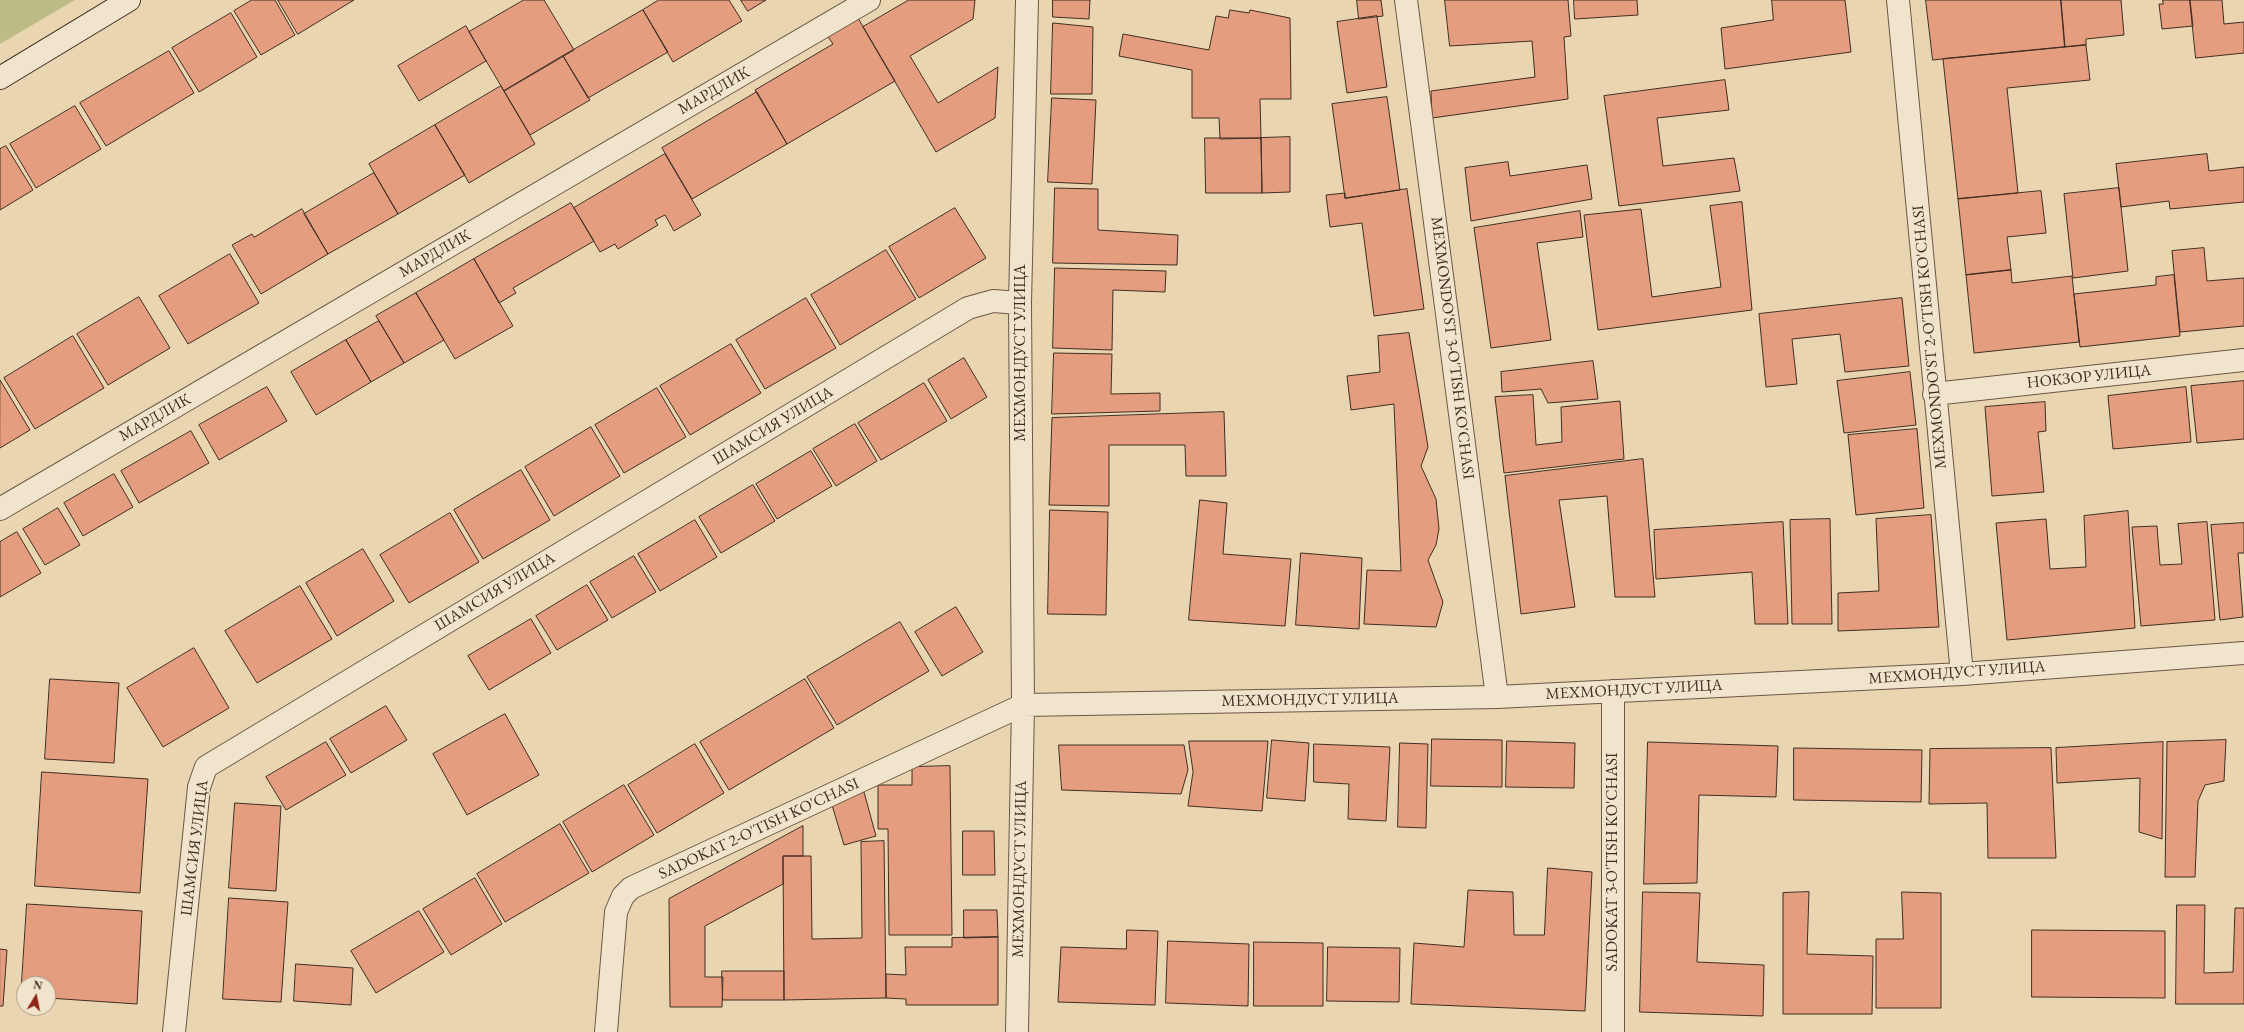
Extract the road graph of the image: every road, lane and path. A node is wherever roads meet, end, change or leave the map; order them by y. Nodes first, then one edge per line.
1 (129, 0) edge
2 (869, 0) edge
3 (1028, 0) edge
4 (1406, 0) edge
5 (1898, 0) edge
6 (0, 78) edge
7 (1020, 303) junction
8 (2244, 360) edge
9 (1934, 394) junction
10 (0, 509) edge
11 (2244, 653) edge
12 (1962, 674) junction
13 (1613, 691) junction
14 (1497, 697) junction
15 (1023, 705) junction
16 (174, 1032) edge
17 (606, 1032) edge
18 (1017, 1032) edge
19 (1613, 1032) edge

1 - 6 street
2 - 10 street, МАРДЛИК
3 - 7 street, МЕХМОНДУСТ УЛИЦА
4 - 14 street, MEXMONDO'ST 3-O'TISH KO'CHASI
5 - 9 street, MEXMONDO'ST 2-O'TISH KO'CHASI
7 - 15 street, МЕХМОНДУСТ УЛИЦА
7 - 16 street, ШАМСИЯ УЛИЦА
8 - 9 street, НОКЗОР УЛИЦА
9 - 12 street, MEXMONDO'ST 2-O'TISH KO'CHASI
11 - 12 street, МЕХМОНДУСТ УЛИЦА
12 - 13 street, МЕХМОНДУСТ УЛИЦА
13 - 14 street, МЕХМОНДУСТ УЛИЦА
13 - 19 street, SADOKAT 3-O'TISH KO'CHASI
14 - 15 street, МЕХМОНДУСТ УЛИЦА
15 - 17 street, SADOKAT 2-O'TISH KO'CHASI
15 - 18 street, МЕХМОНДУСТ УЛИЦА

